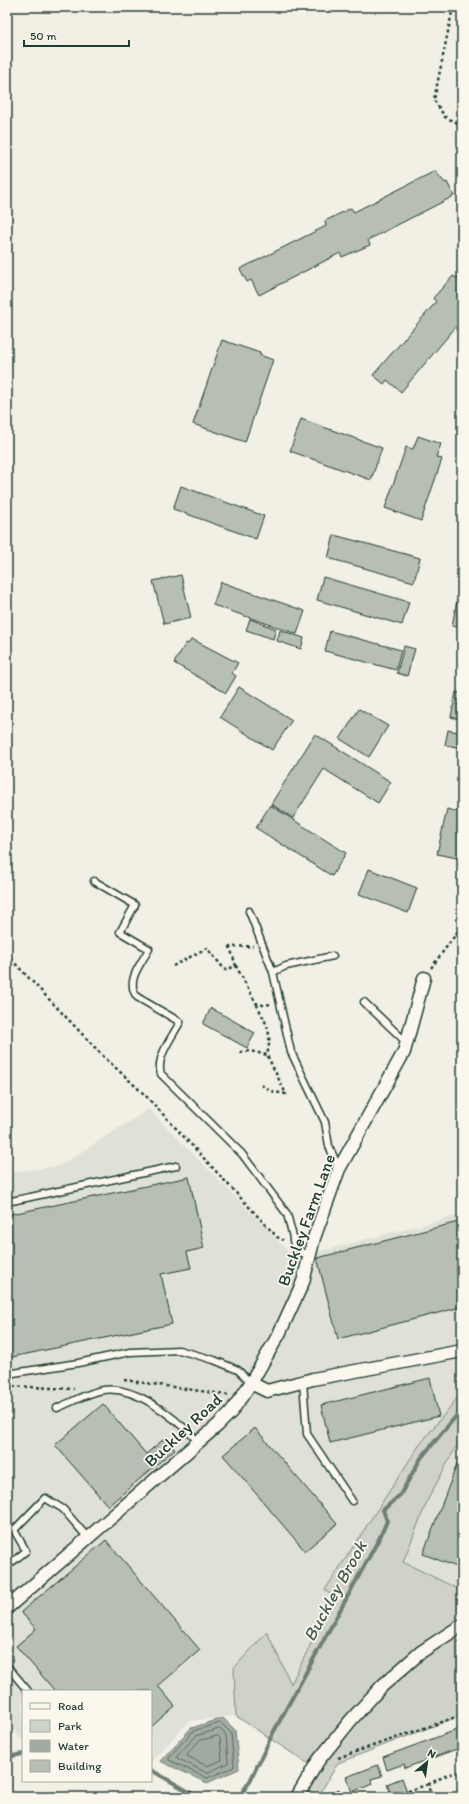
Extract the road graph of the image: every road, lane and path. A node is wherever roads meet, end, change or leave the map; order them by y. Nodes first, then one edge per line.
1 (452, 7) edge
2 (462, 125) edge
3 (94, 881) dead end
4 (249, 912) dead end
5 (462, 926) edge
6 (263, 946) junction
7 (7, 955) edge
8 (333, 956) dead end
9 (173, 966) dead end
10 (236, 966) junction
11 (272, 972) junction
12 (424, 978) joint
13 (364, 1002) dead end
14 (256, 1003) junction
15 (280, 1003) junction
16 (406, 1042) junction
17 (240, 1052) dead end
18 (267, 1055) junction
19 (261, 1085) dead end
20 (176, 1166) dead end
21 (339, 1169) junction
22 (7, 1202) edge
23 (294, 1246) junction
24 (309, 1258) junction
25 (462, 1351) edge
26 (7, 1374) edge
27 (303, 1382) junction
28 (251, 1383) junction
29 (57, 1408) dead end
30 (198, 1442) junction
31 (352, 1501) dead end
32 (88, 1538) junction
33 (7, 1566) edge
34 (7, 1608) edge
35 (462, 1627) edge
36 (7, 1666) edge
37 (27, 1690) edge
38 (462, 1715) edge
39 (337, 1758) dead end
40 (462, 1772) edge
41 (429, 1784) junction
42 (297, 1797) edge
43 (391, 1797) edge
44 (430, 1797) edge

1 - 2 path
3 - 23 lane
4 - 6 lane
5 - 12 path
6 - 10 path
6 - 11 lane
7 - 23 path
8 - 11 lane
9 - 10 path
10 - 14 path
11 - 15 lane
12 - 16 street, Buckley Farm Lane
13 - 16 lane
14 - 15 path
14 - 18 path
15 - 21 lane
16 - 21 street, Buckley Farm Lane
17 - 18 path
18 - 19 path
20 - 22 lane
21 - 24 street, Buckley Farm Lane
23 - 24 lane
24 - 28 street, Buckley Farm Lane
25 - 27 street
26 - 28 lane
27 - 28 street
27 - 31 lane
28 - 30 street, Buckley Road
29 - 30 lane
30 - 32 street, Buckley Road
32 - 33 lane
32 - 34 street, Buckley Road
35 - 42 street
36 - 37 lane
38 - 39 path
40 - 41 path
41 - 43 path
41 - 44 path

